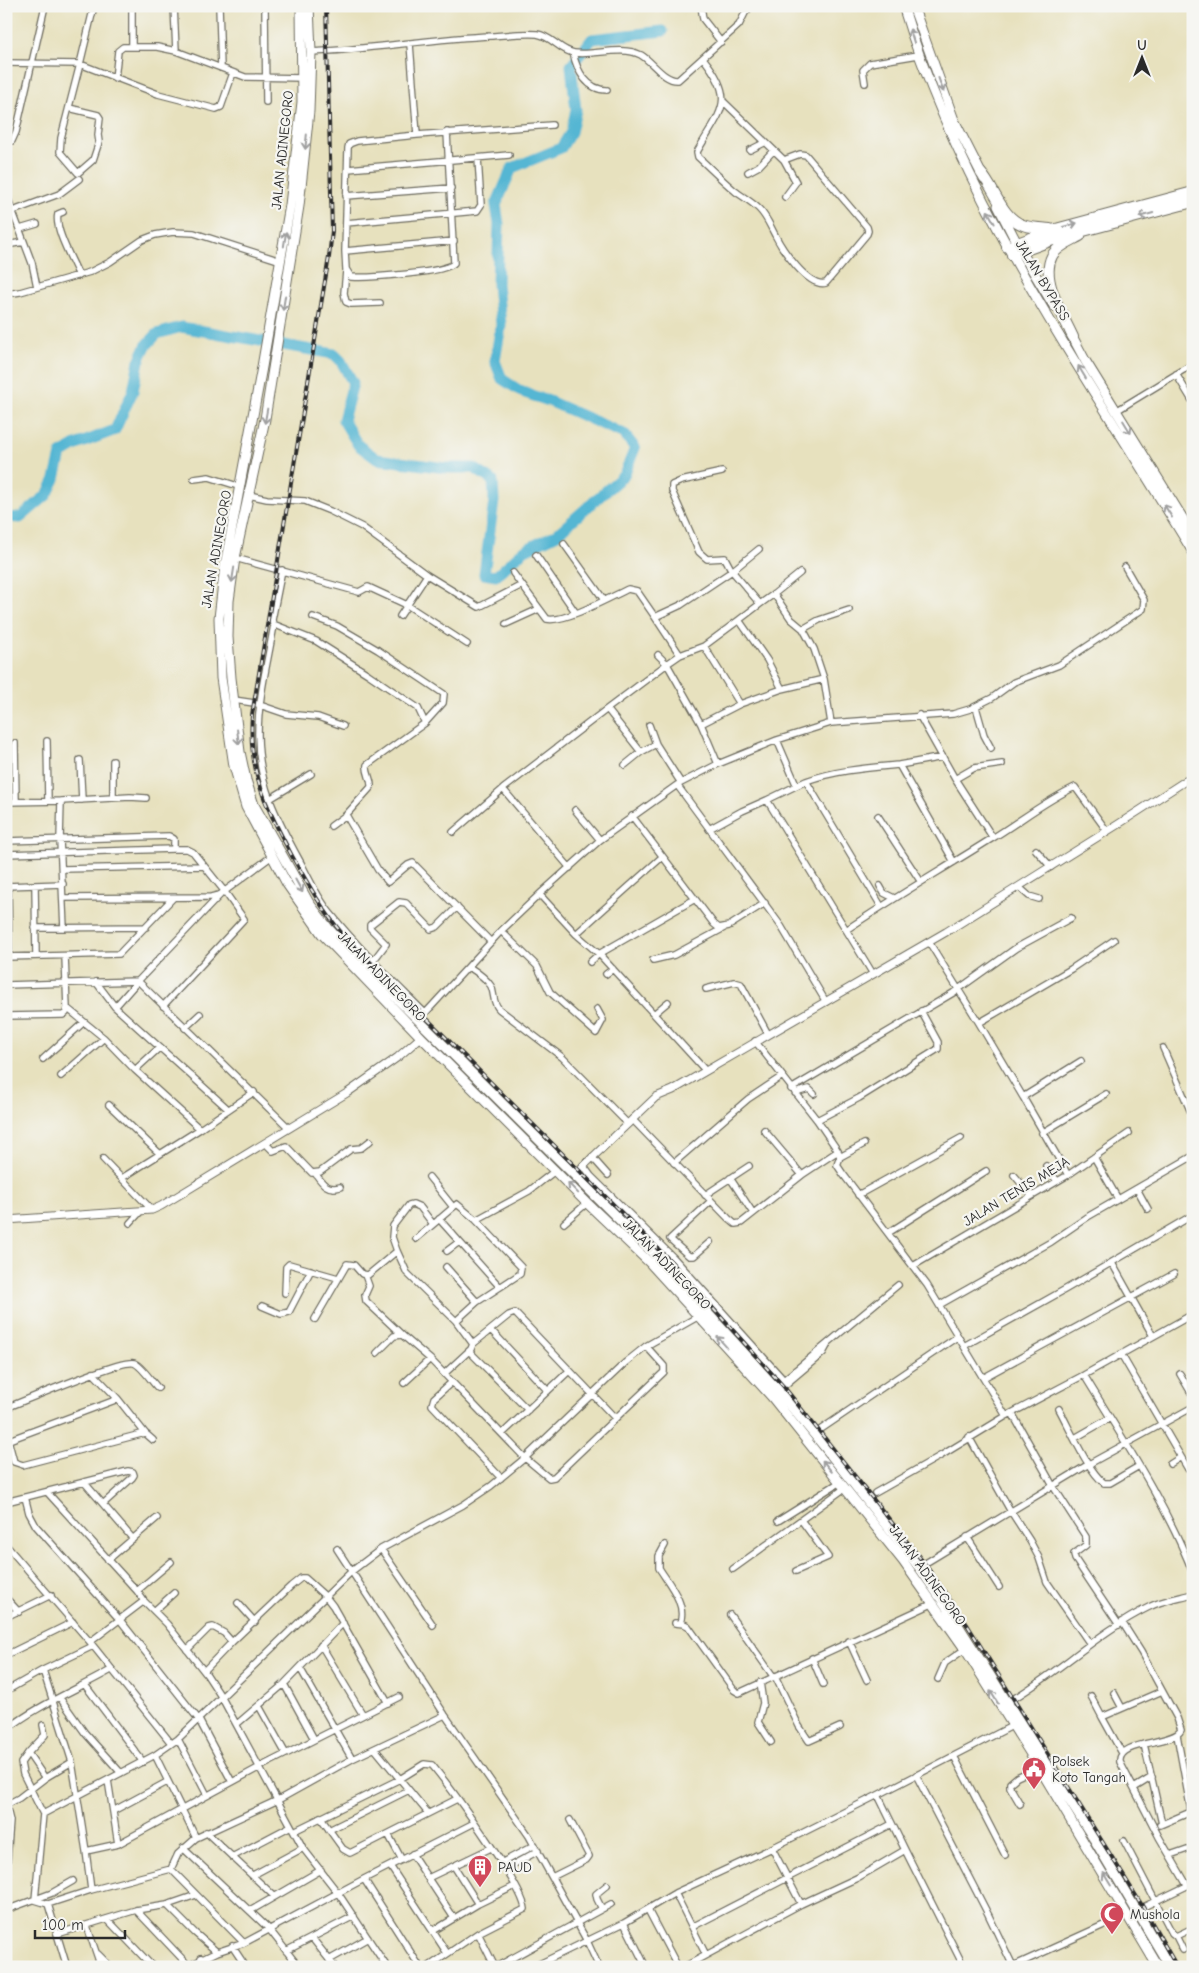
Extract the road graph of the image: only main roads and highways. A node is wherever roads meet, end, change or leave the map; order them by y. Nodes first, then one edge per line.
1 (302, 6) edge
2 (309, 6) edge
3 (903, 6) edge
4 (913, 6) edge
5 (981, 173) junction
6 (1193, 192) edge
7 (1193, 202) edge
8 (295, 205) junction
9 (1097, 228) junction
10 (1052, 230) junction
11 (1014, 249) junction
12 (1073, 337) junction
13 (1142, 461) junction
14 (239, 518) junction
15 (1193, 535) edge
16 (235, 536) junction
17 (1193, 552) edge
18 (358, 965) junction
19 (369, 977) junction
20 (860, 1490) junction
21 (853, 1498) junction
22 (872, 1506) junction
23 (864, 1512) junction
24 (1158, 1967) edge
25 (1170, 1967) edge

1 - 8 highway, JALAN ADINEGORO
2 -> 8 highway, JALAN ADINEGORO
11 -> 3 highway, JALAN BYPASS
4 -> 5 highway, JALAN BYPASS
5 - 10 highway
5 - 11 highway, JALAN BYPASS
10 -> 6 highway
7 -> 9 highway
14 -> 8 highway, JALAN ADINEGORO
8 -> 14 highway, JALAN ADINEGORO
9 - 11 highway
9 - 12 highway
10 - 11 highway
11 - 12 highway, JALAN BYPASS
13 -> 11 highway, JALAN BYPASS
12 -> 13 highway, JALAN BYPASS
13 - 15 highway, JALAN BYPASS
17 -> 13 highway, JALAN BYPASS
14 - 16 highway
16 -> 18 highway
16 - 18 highway, JALAN ADINEGORO
18 - 19 highway
19 - 20 highway
21 -> 19 highway, JALAN ADINEGORO
20 - 21 highway
20 - 22 highway
21 - 23 highway, JALAN ADINEGORO
22 - 23 highway
22 - 25 highway
24 -> 23 highway, JALAN ADINEGORO

